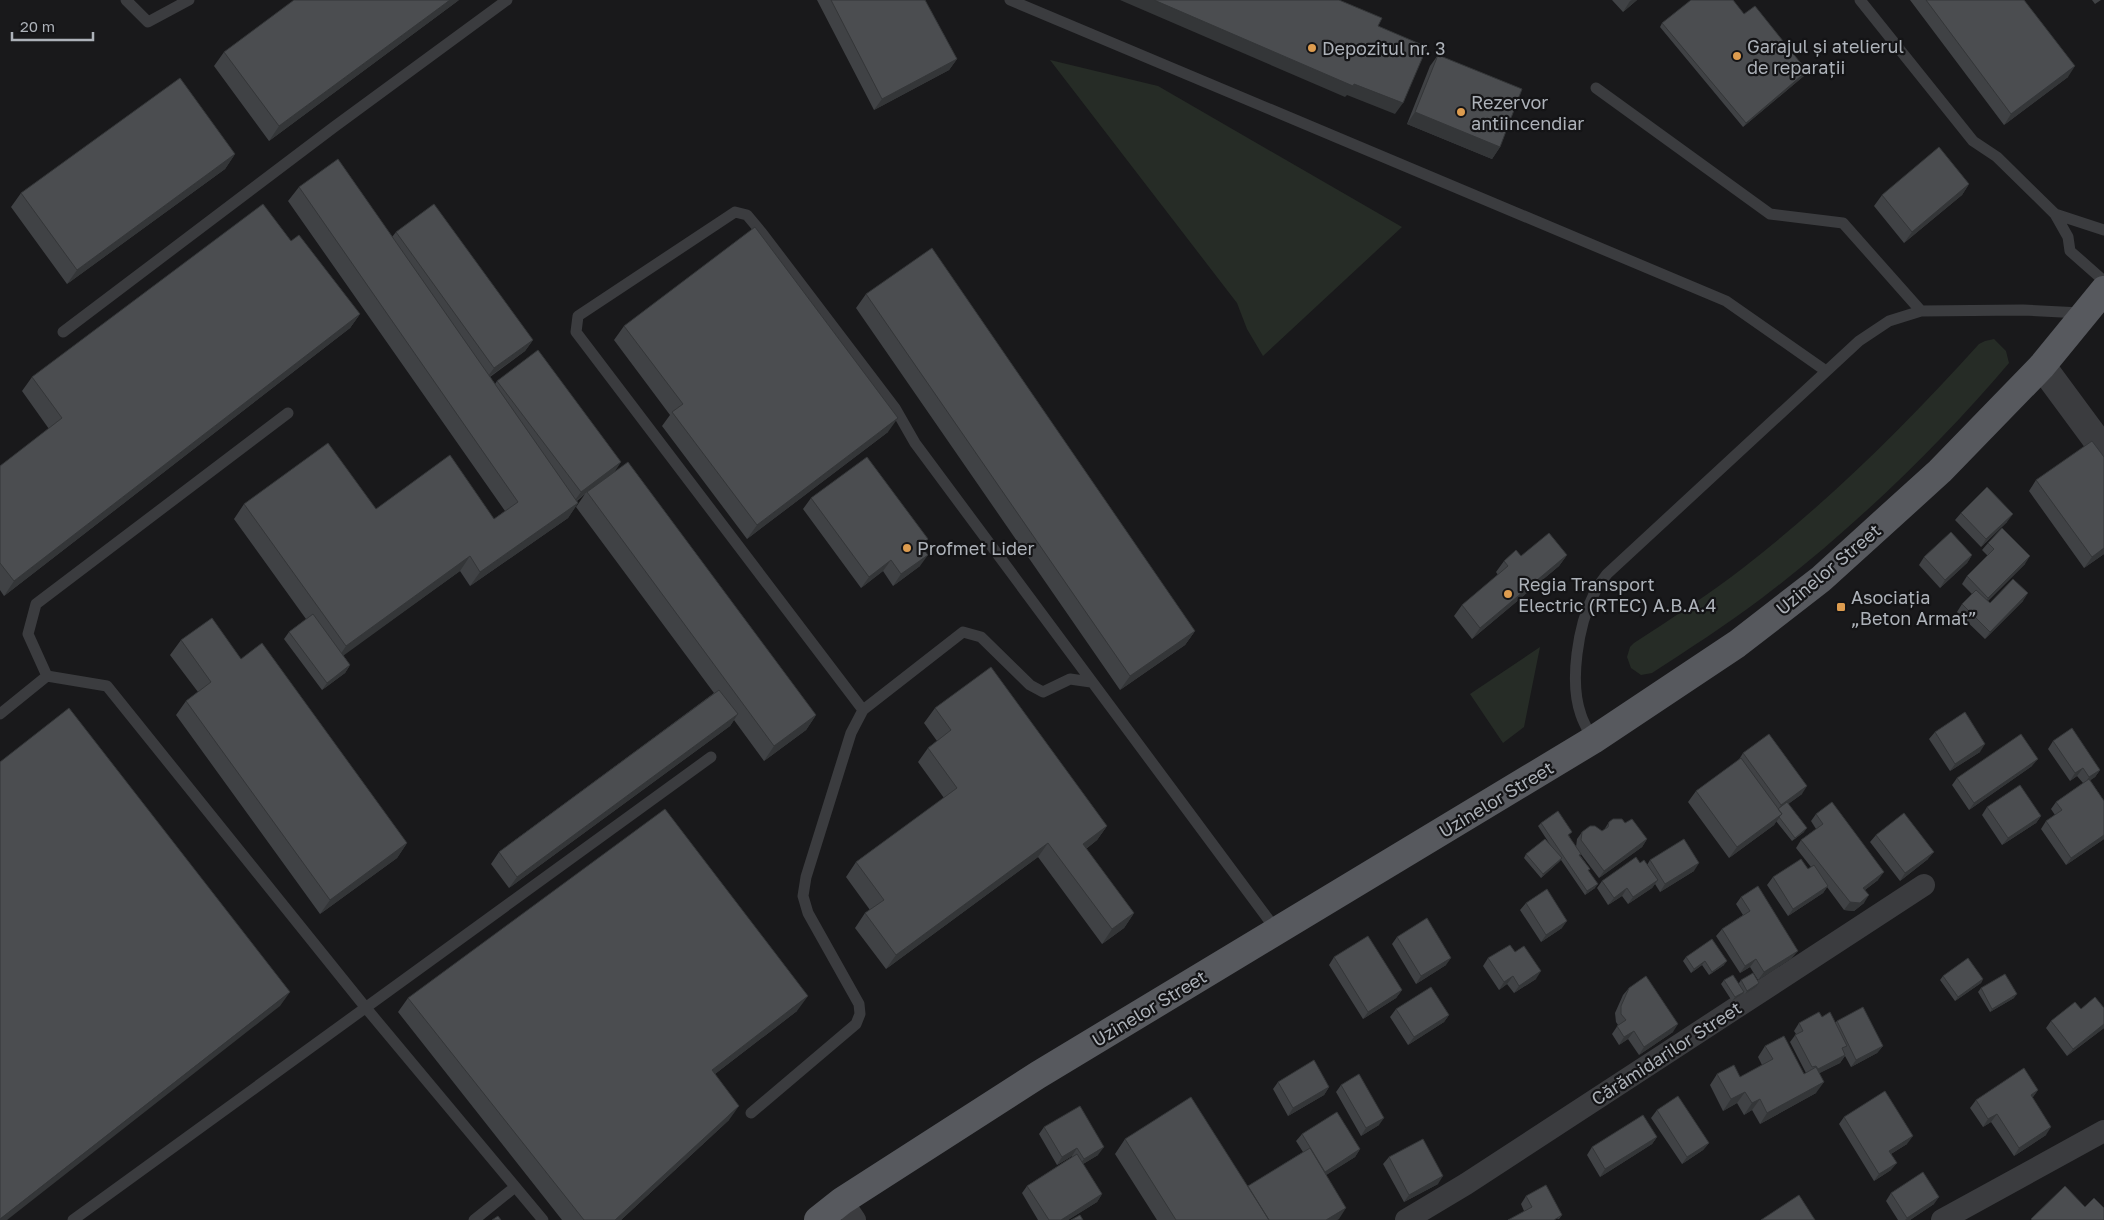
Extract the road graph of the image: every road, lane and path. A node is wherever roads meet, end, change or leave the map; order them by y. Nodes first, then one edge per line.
1 (126, 0) edge
2 (188, 0) edge
3 (506, 0) edge
4 (1010, 0) edge
5 (1860, 0) edge
6 (1596, 88) dead end
7 (2055, 214) junction
8 (2104, 230) edge
9 (2104, 281) edge
10 (2104, 290) edge
11 (1921, 311) junction
12 (2086, 313) junction
13 (63, 332) dead end
14 (2042, 366) junction
15 (1826, 371) junction
16 (288, 413) dead end
17 (2104, 450) edge
18 (47, 676) junction
19 (1091, 682) junction
20 (863, 710) junction
21 (0, 714) edge
22 (1593, 740) junction
23 (710, 757) dead end
24 (1924, 885) dead end
25 (1277, 931) junction
26 (366, 1008) junction
27 (751, 1113) dead end
28 (2104, 1130) edge
29 (515, 1187) junction
30 (848, 1211) edge
31 (73, 1220) edge
32 (474, 1220) edge
33 (543, 1220) edge
34 (818, 1220) edge
35 (1406, 1220) edge
36 (1942, 1220) edge

1 - 2 lane
3 - 13 lane
4 - 15 lane
5 - 7 lane
6 - 11 lane
7 - 8 lane
7 - 9 lane
10 - 12 main road, Uzinelor Street
11 - 12 lane
11 - 15 lane
12 - 14 main road, Uzinelor Street
14 - 17 street
14 - 22 main road, Uzinelor Street
15 - 22 lane
16 - 18 lane
18 - 21 lane
18 - 26 lane
19 - 20 lane
19 - 20 lane
19 - 25 lane
20 - 27 lane
22 - 25 main road, Uzinelor Street
23 - 26 lane
24 - 35 street, Cărămidarilor Street
25 - 30 main road, Uzinelor Street
26 - 29 lane
26 - 31 lane
28 - 36 street
29 - 32 lane
29 - 33 lane
30 - 34 main road, Uzinelor Street

